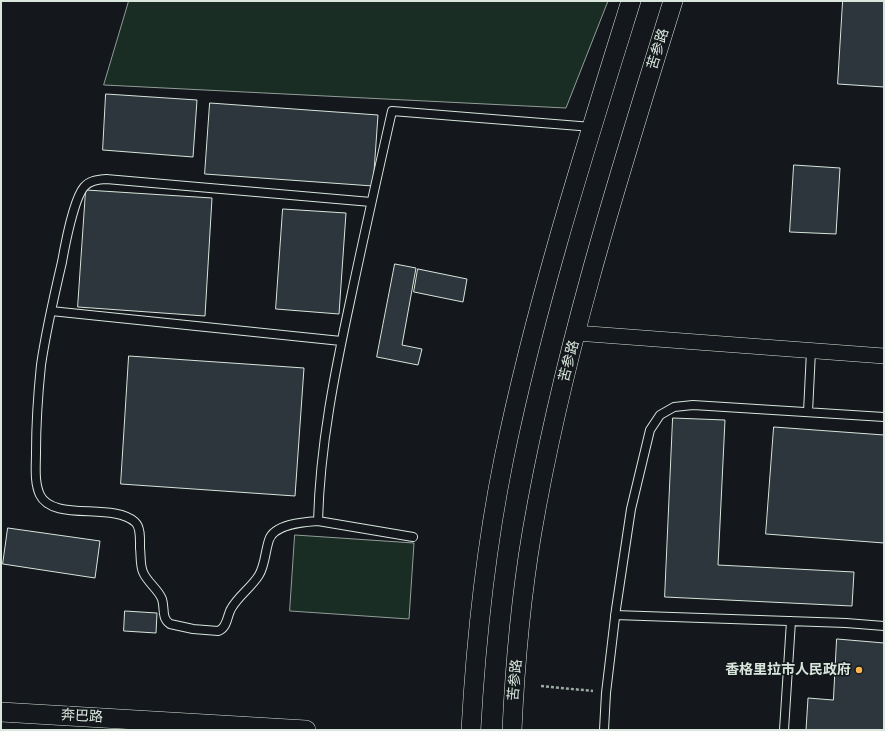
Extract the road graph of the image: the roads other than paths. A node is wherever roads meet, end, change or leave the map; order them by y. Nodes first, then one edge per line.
1 (631, 1) edge
2 (673, 1) edge
3 (592, 127) junction
4 (371, 202) junction
5 (51, 311) junction
6 (576, 333) junction
7 (341, 341) junction
8 (811, 351) junction
9 (884, 356) edge
10 (808, 412) junction
11 (884, 417) edge
12 (318, 521) junction
13 (413, 537) dead end
14 (615, 616) junction
15 (791, 621) junction
16 (884, 626) edge
17 (1, 712) edge
18 (306, 730) edge
19 (471, 730) edge
20 (512, 730) edge
21 (604, 730) edge
22 (784, 730) edge

1 - 3 street
2 - 6 street, 苦参路
3 - 4 lane
3 - 19 street
4 - 5 lane
4 - 7 lane
5 - 7 lane
5 - 12 lane
6 - 8 street
6 - 20 street, 苦参路
7 - 12 lane
8 - 9 street
8 - 10 lane
10 - 11 lane
10 - 14 lane
12 - 13 lane
14 - 15 lane
14 - 21 lane
15 - 16 lane
15 - 22 lane
17 - 18 street, 奔巴路

